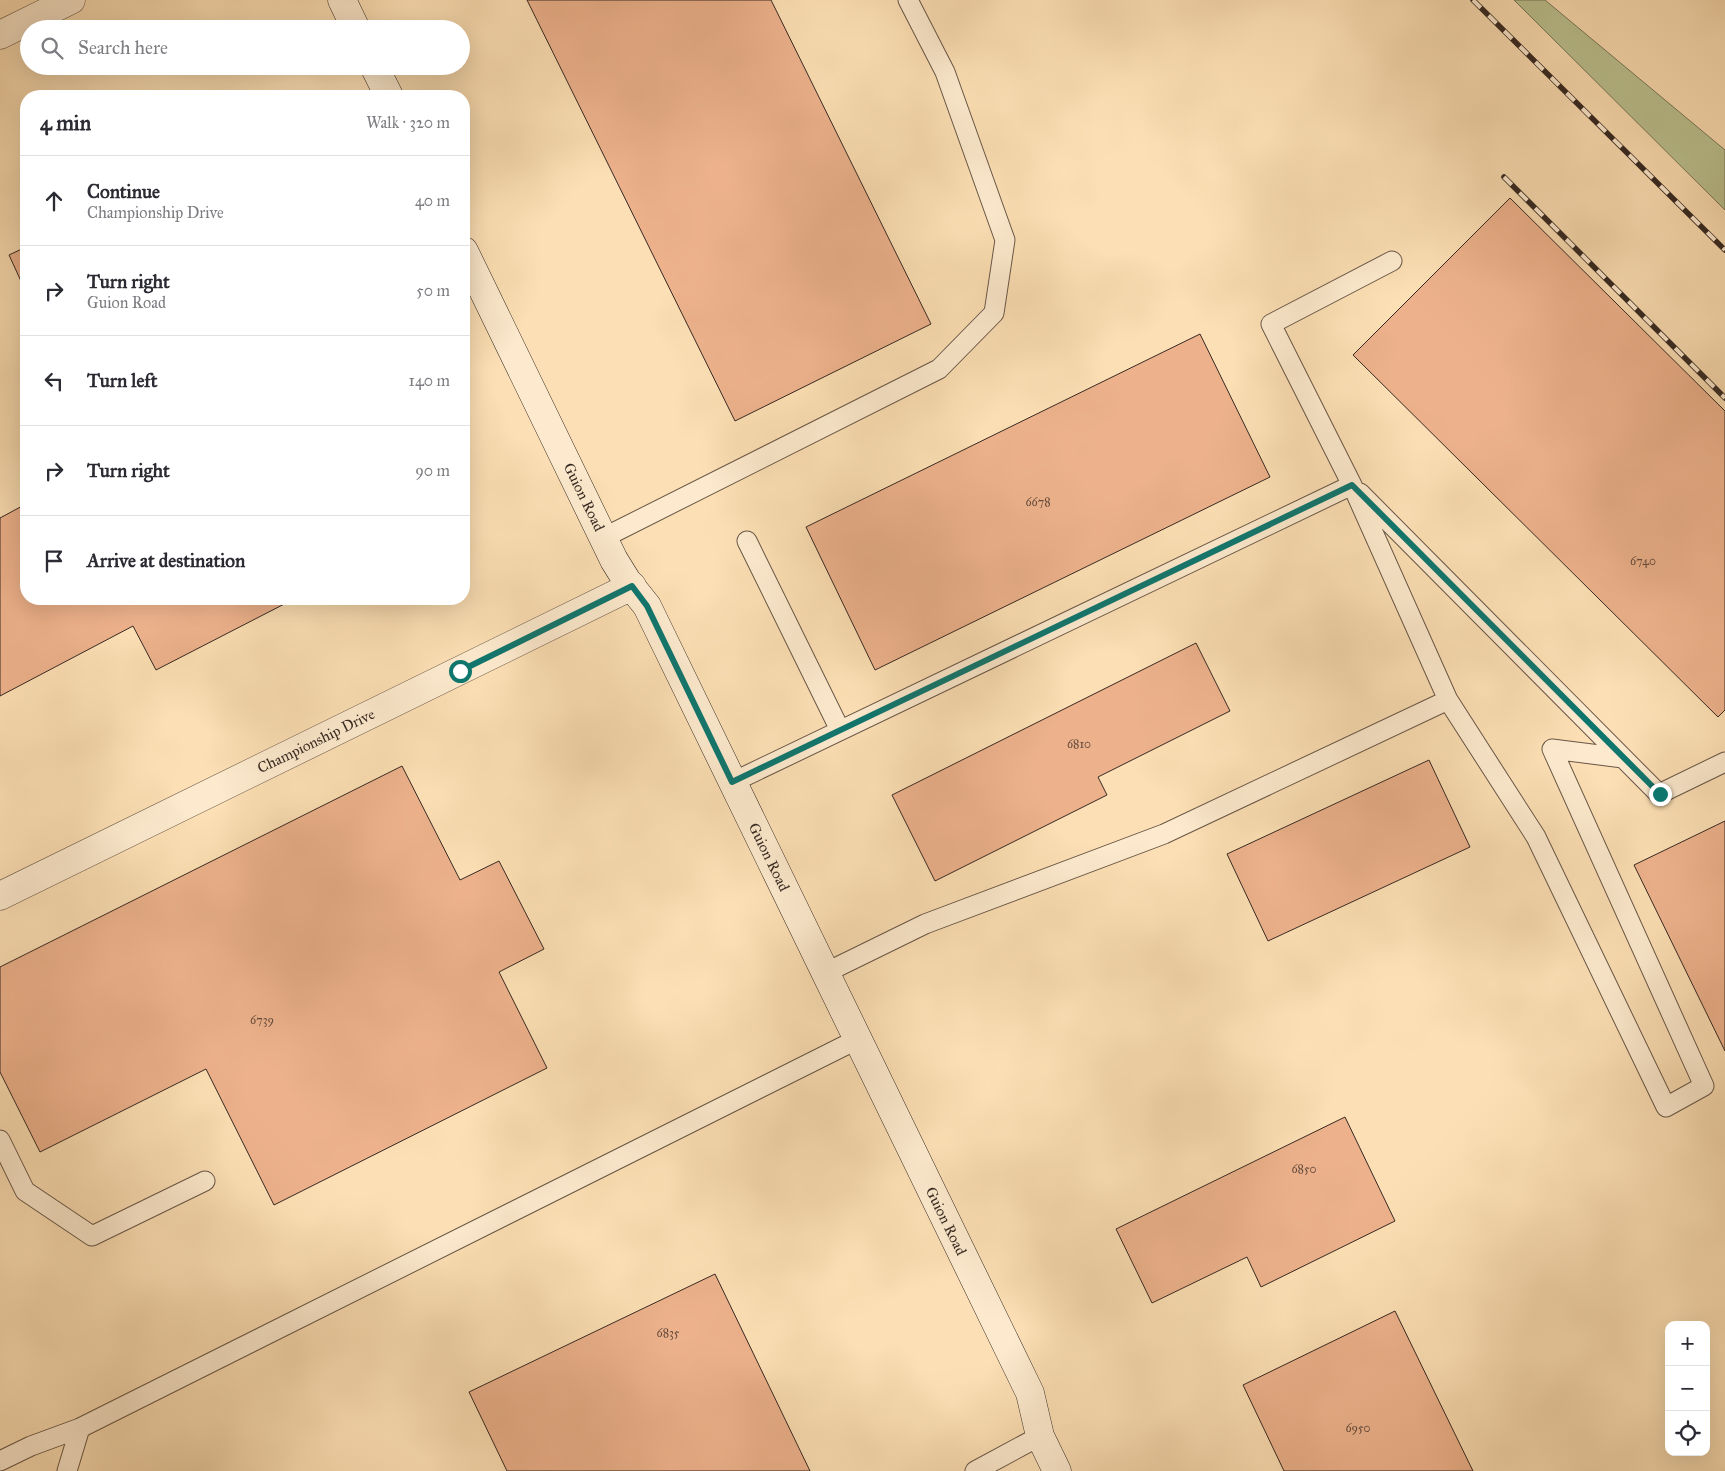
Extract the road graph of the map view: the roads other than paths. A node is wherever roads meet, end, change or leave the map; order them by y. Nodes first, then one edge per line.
1 (71, 0) edge
2 (342, 0) edge
3 (908, 0) edge
4 (30, 20) edge
5 (352, 20) edge
6 (20, 25) edge
7 (0, 35) edge
8 (378, 75) edge
9 (385, 90) edge
10 (1392, 261) dead end
11 (470, 263) edge
12 (1352, 485) junction
13 (604, 538) junction
14 (747, 541) dead end
15 (632, 586) junction
16 (1448, 700) junction
17 (840, 730) junction
18 (1623, 758) junction
19 (1725, 762) edge
20 (732, 782) junction
21 (0, 896) edge
22 (825, 972) junction
23 (858, 1039) junction
24 (0, 1140) edge
25 (205, 1181) dead end
26 (80, 1428) junction
27 (1040, 1436) junction
28 (0, 1461) edge
29 (67, 1471) edge
30 (975, 1471) edge
31 (1057, 1471) edge

1 - 4 street
2 - 5 street
3 - 13 lane
6 - 7 street
8 - 9 street
10 - 12 lane
11 - 13 street, Guion Road
12 - 16 lane
12 - 17 lane
12 - 18 lane
13 - 15 street, Guion Road
14 - 17 lane
15 - 20 street, Guion Road
15 - 21 street, Championship Drive
16 - 18 lane
16 - 22 lane
17 - 20 lane
18 - 19 lane
20 - 22 street, Guion Road
22 - 23 street, Guion Road
23 - 26 lane
23 - 27 street, Guion Road
24 - 25 lane
26 - 28 lane
26 - 29 lane
27 - 30 lane
27 - 31 street, Guion Road

